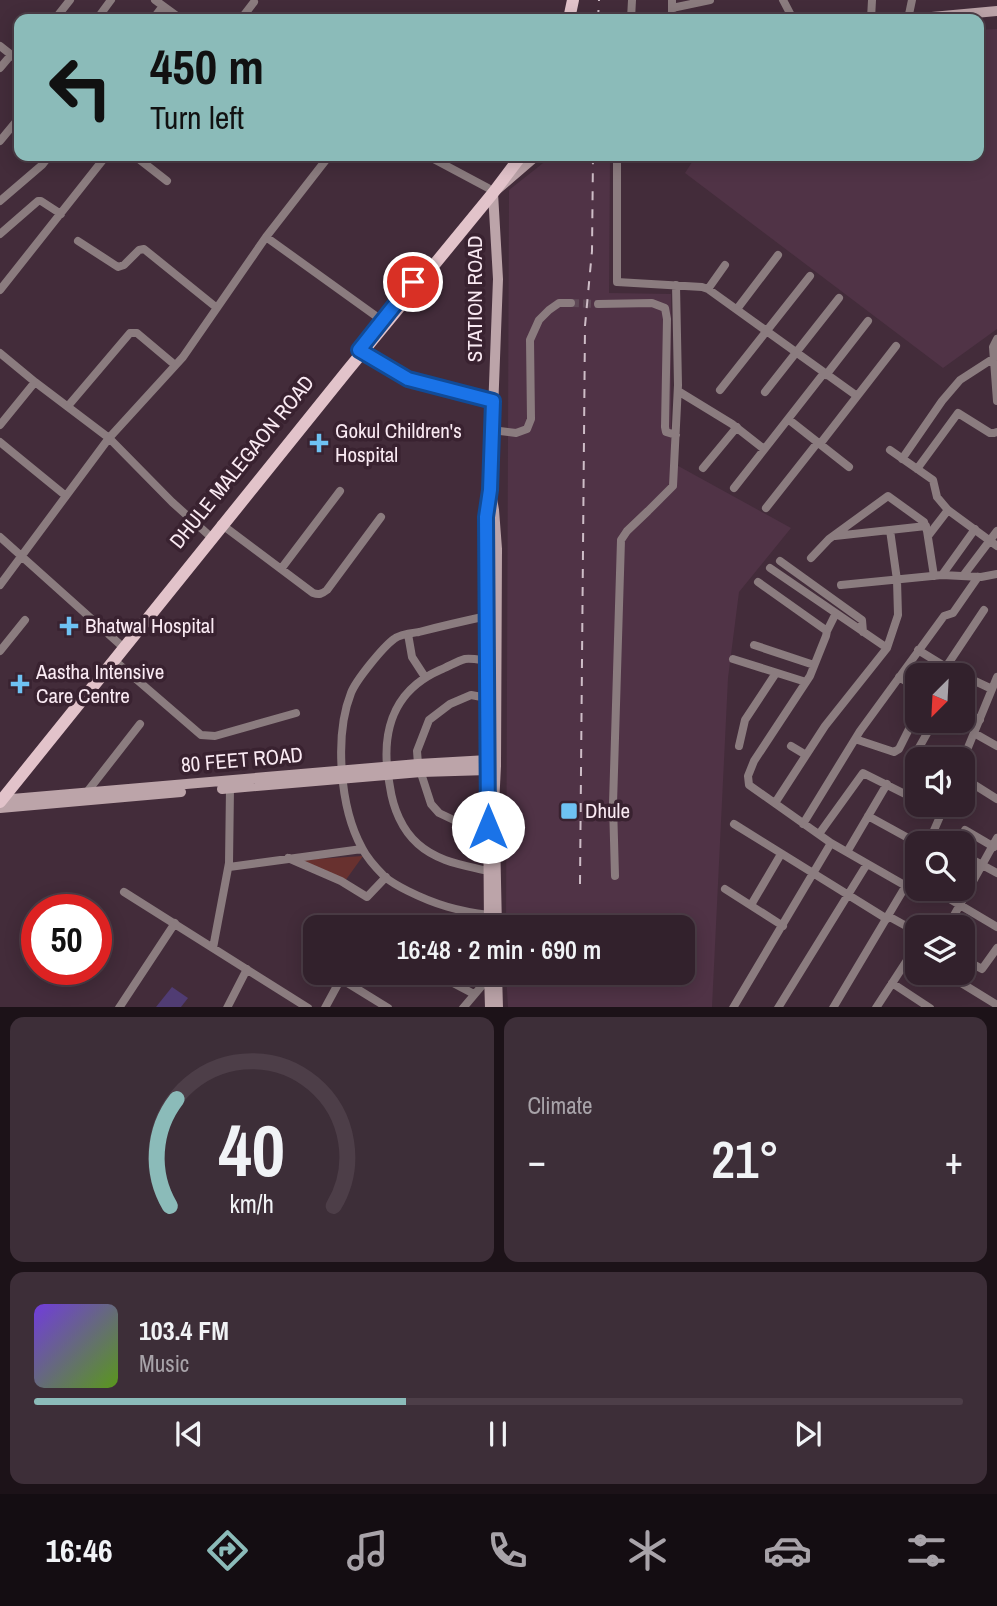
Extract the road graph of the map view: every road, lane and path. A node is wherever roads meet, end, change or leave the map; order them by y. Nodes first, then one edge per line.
1 (70, 0) edge
2 (155, 0) edge
3 (710, 0) edge
4 (254, 2) dead end
5 (672, 4) edge
6 (163, 6) junction
7 (997, 11) edge
8 (59, 14) edge
9 (157, 14) edge
10 (174, 14) edge
11 (245, 14) edge
12 (964, 14) edge
13 (0, 46) edge
14 (11, 55) junction
15 (14, 57) edge
16 (0, 68) edge
17 (14, 124) edge
18 (0, 141) edge
19 (45, 161) edge
20 (102, 161) edge
21 (141, 161) edge
22 (325, 161) edge
23 (437, 161) edge
24 (507, 161) edge
25 (517, 161) edge
26 (530, 161) edge
27 (617, 161) edge
28 (166, 180) dead end
29 (491, 191) junction
30 (0, 201) edge
31 (61, 214) junction
32 (0, 234) edge
33 (265, 237) junction
34 (78, 241) dead end
35 (778, 255) dead end
36 (725, 265) dead end
37 (810, 276) dead end
38 (676, 285) junction
39 (708, 289) junction
40 (0, 290) edge
41 (839, 298) dead end
42 (571, 303) tunnel mouth
43 (598, 303) tunnel mouth
44 (217, 308) junction
45 (737, 309) junction
46 (868, 321) dead end
47 (385, 322) junction
48 (766, 331) junction
49 (997, 339) edge
50 (896, 346) dead end
51 (360, 351) junction
52 (796, 352) junction
53 (0, 353) edge
54 (994, 358) junction
55 (176, 365) junction
56 (825, 374) junction
57 (35, 382) junction
58 (720, 390) dead end
59 (678, 391) junction
60 (765, 392) dead end
61 (858, 396) junction
62 (493, 401) junction
63 (997, 401) edge
64 (68, 406) junction
65 (788, 419) junction
66 (0, 425) edge
67 (737, 428) junction
68 (492, 430) junction
69 (997, 432) edge
70 (676, 435) junction
71 (109, 438) junction
72 (0, 442) edge
73 (819, 443) junction
74 (764, 449) junction
75 (890, 450) dead end
76 (902, 458) junction
77 (849, 467) dead end
78 (703, 468) dead end
79 (917, 469) junction
80 (733, 488) dead end
81 (490, 490) junction
82 (340, 491) dead end
83 (66, 496) junction
84 (766, 508) dead end
85 (948, 510) junction
86 (381, 517) dead end
87 (221, 524) junction
88 (926, 526) junction
89 (975, 529) junction
90 (890, 530) junction
91 (997, 531) edge
92 (210, 536) junction
93 (833, 536) junction
94 (0, 537) edge
95 (928, 537) junction
96 (993, 544) edge
97 (21, 556) junction
98 (811, 558) dead end
99 (779, 561) dead end
100 (770, 568) dead end
101 (281, 569) junction
102 (997, 574) edge
103 (938, 575) junction
104 (963, 576) junction
105 (978, 577) junction
106 (897, 580) junction
107 (758, 582) dead end
108 (0, 585) edge
109 (841, 585) dead end
110 (984, 610) dead end
111 (836, 613) junction
112 (487, 616) junction
113 (25, 620) dead end
114 (827, 631) junction
115 (863, 632) junction
116 (408, 634) junction
117 (121, 645) junction
118 (754, 645) dead end
119 (887, 648) junction
120 (918, 650) junction
121 (0, 651) edge
122 (733, 659) dead end
123 (114, 660) junction
124 (487, 661) junction
125 (939, 663) edge
126 (949, 663) edge
127 (814, 665) junction
128 (776, 673) junction
129 (975, 676) edge
130 (425, 677) junction
131 (899, 677) junction
132 (905, 681) edge
133 (806, 682) junction
134 (996, 682) edge
135 (487, 698) junction
136 (296, 713) dead end
137 (975, 718) edge
138 (980, 720) junction
139 (140, 724) dead end
140 (975, 731) edge
141 (907, 733) edge
142 (974, 733) joint
143 (855, 739) junction
144 (791, 746) dead end
145 (997, 746) edge
146 (739, 747) dead end
147 (968, 747) edge
148 (806, 755) junction
149 (488, 765) junction
150 (419, 768) junction
151 (387, 771) junction
152 (343, 775) junction
153 (887, 784) junction
154 (975, 785) edge
155 (230, 788) junction
156 (87, 792) junction
157 (905, 794) edge
158 (997, 799) edge
159 (0, 800) edge
160 (775, 803) junction
161 (868, 816) junction
162 (734, 824) dead end
163 (803, 824) junction
164 (488, 827) junction
165 (965, 830) dead end
166 (819, 834) junction
167 (905, 836) edge
168 (831, 843) junction
169 (996, 844) edge
170 (362, 849) junction
171 (847, 852) junction
172 (781, 854) junction
173 (288, 858) junction
174 (975, 861) edge
175 (867, 864) junction
176 (982, 865) junction
177 (229, 867) junction
178 (488, 871) junction
179 (997, 873) edge
180 (813, 874) junction
181 (615, 876) dead end
182 (386, 877) junction
183 (905, 885) edge
184 (905, 888) edge
185 (725, 889) dead end
186 (124, 891) dead end
187 (849, 895) junction
188 (953, 901) edge
189 (751, 905) junction
190 (960, 905) junction
191 (489, 915) joint
192 (498, 915) edge
193 (954, 915) edge
194 (888, 917) junction
195 (175, 923) junction
196 (783, 926) junction
197 (905, 926) edge
198 (997, 927) edge
199 (213, 947) junction
200 (997, 948) edge
201 (905, 965) edge
202 (975, 965) edge
203 (247, 969) junction
204 (892, 983) junction
205 (337, 985) edge
206 (355, 985) edge
207 (457, 985) edge
208 (482, 985) edge
209 (491, 985) edge
210 (494, 985) edge
211 (965, 985) edge
212 (474, 994) junction
213 (997, 1005) edge
214 (119, 1007) edge
215 (227, 1007) edge
216 (309, 1007) edge
217 (325, 1007) edge
218 (387, 1007) edge
219 (463, 1007) edge
220 (490, 1007) edge
221 (498, 1007) edge
222 (733, 1007) edge
223 (778, 1007) edge
224 (833, 1007) edge
225 (876, 1007) edge
226 (930, 1007) edge

1 - 8 street
2 - 6 street
3 - 5 street
4 - 11 street
6 - 9 street
6 - 10 street
7 - 12 main road
13 - 14 street
14 - 15 street
14 - 16 street
17 - 18 street
19 - 30 street
20 - 31 street
21 - 28 street
22 - 33 street
23 - 29 street
24 - 29 main road, DHULE MALEGAON ROAD
25 - 29 main road, DHULE MALEGAON ROAD
26 - 29 main road
27 - 38 street
29 - 47 main road, DHULE MALEGAON ROAD
29 - 62 main road, STATION ROAD
31 - 32 street
31 - 40 street
33 - 44 street
33 - 47 street
34 - 44 street
35 - 45 street
36 - 39 street
37 - 48 street
38 - 39 street
38 - 59 street
39 - 45 street
41 - 52 street
42 - 68 street
43 - 70 street
44 - 55 street
45 - 48 street
46 - 56 street
47 - 51 main road, DHULE MALEGAON ROAD
48 - 52 street
48 - 58 street
49 - 54 street
50 - 61 street
51 - 62 street
51 - 87 main road, DHULE MALEGAON ROAD
52 - 56 street
52 - 60 street
53 - 57 street
54 - 63 street
54 - 76 street
55 - 64 street
55 - 71 street
56 - 61 street
56 - 65 street
57 - 64 street
57 - 66 street
59 - 67 street
59 - 70 street
61 - 73 street
62 - 68 main road, STATION ROAD
64 - 71 street
65 - 73 street
65 - 74 street
67 - 74 street
67 - 78 street
68 - 81 main road, STATION ROAD
69 - 79 street
70 - 181 street
71 - 83 street
71 - 92 street
72 - 83 street
73 - 77 street
73 - 84 street
74 - 80 street
75 - 76 street
76 - 79 street
79 - 85 street
81 - 112 main road, STATION ROAD
81 - 192 main road, STATION ROAD
82 - 101 street
83 - 97 street
85 - 89 street
85 - 95 street
86 - 101 street
87 - 92 main road, DHULE MALEGAON ROAD
87 - 101 street
88 - 90 street
88 - 93 street
88 - 95 street
89 - 96 street
89 - 103 street
90 - 93 street
90 - 106 street
91 - 96 street
92 - 117 main road, DHULE MALEGAON ROAD
93 - 98 street
94 - 97 street
95 - 103 street
96 - 104 street
97 - 108 street
97 - 117 street
99 - 115 street
100 - 111 street
102 - 105 street
103 - 104 street
103 - 106 street
104 - 105 street
105 - 120 street
106 - 109 street
106 - 119 street
107 - 114 street
110 - 126 street
111 - 114 street
111 - 115 street
112 - 116 street
112 - 124 main road, STATION ROAD
113 - 121 street
114 - 127 street
115 - 119 street
116 - 130 street
116 - 152 street
117 - 123 main road
117 - 159 main road, DHULE MALEGAON ROAD
118 - 127 street
119 - 148 street
120 - 125 street
120 - 131 street
122 - 128 street
123 - 136 street
123 - 159 main road
124 - 130 street
124 - 135 main road, STATION ROAD
127 - 133 street
128 - 133 street
128 - 146 street
129 - 134 street
130 - 151 street
131 - 132 street
131 - 143 street
133 - 160 street
134 - 138 street
135 - 149 main road, STATION ROAD
135 - 150 street
137 - 138 street
138 - 140 street
139 - 156 street
141 - 143 street
142 - 145 street
142 - 147 street
143 - 163 street
144 - 148 street
148 - 160 street
149 - 150 main road, 80 FEET ROAD
149 - 164 main road, STATION ROAD
150 - 151 main road, 80 FEET ROAD
150 - 164 street
151 - 152 main road, 80 FEET ROAD
151 - 178 street
152 - 155 main road, 80 FEET ROAD
152 - 156 main road, 80 FEET ROAD
152 - 170 street
153 - 157 street
153 - 161 street
153 - 166 street
154 - 158 street
155 - 159 main road, 80 FEET ROAD
155 - 177 street
156 - 159 main road, 80 FEET ROAD
160 - 163 street
161 - 167 street
161 - 171 street
162 - 172 street
163 - 166 street
164 - 178 main road, STATION ROAD
165 - 169 street
166 - 168 street
168 - 171 street
168 - 180 street
169 - 176 street
170 - 173 street
170 - 182 street
171 - 175 street
172 - 180 street
172 - 189 street
173 - 177 street
173 - 182 street
174 - 176 street
175 - 183 street
175 - 187 street
176 - 179 street
176 - 190 street
177 - 199 street
178 - 191 main road, STATION ROAD
180 - 187 street
180 - 196 street
182 - 191 street
184 - 194 street
185 - 189 street
186 - 195 street
187 - 194 street
187 - 223 street
188 - 190 street
189 - 196 street
190 - 193 street
190 - 198 street
194 - 197 street
194 - 224 street
195 - 199 street
195 - 214 street
196 - 222 street
199 - 203 street
200 - 202 street
201 - 204 street
203 - 215 street
203 - 216 street
204 - 225 street
204 - 226 street
205 - 217 street
206 - 218 street
207 - 212 street
208 - 212 street
209 - 220 main road
210 - 221 main road
211 - 213 street
212 - 219 street

